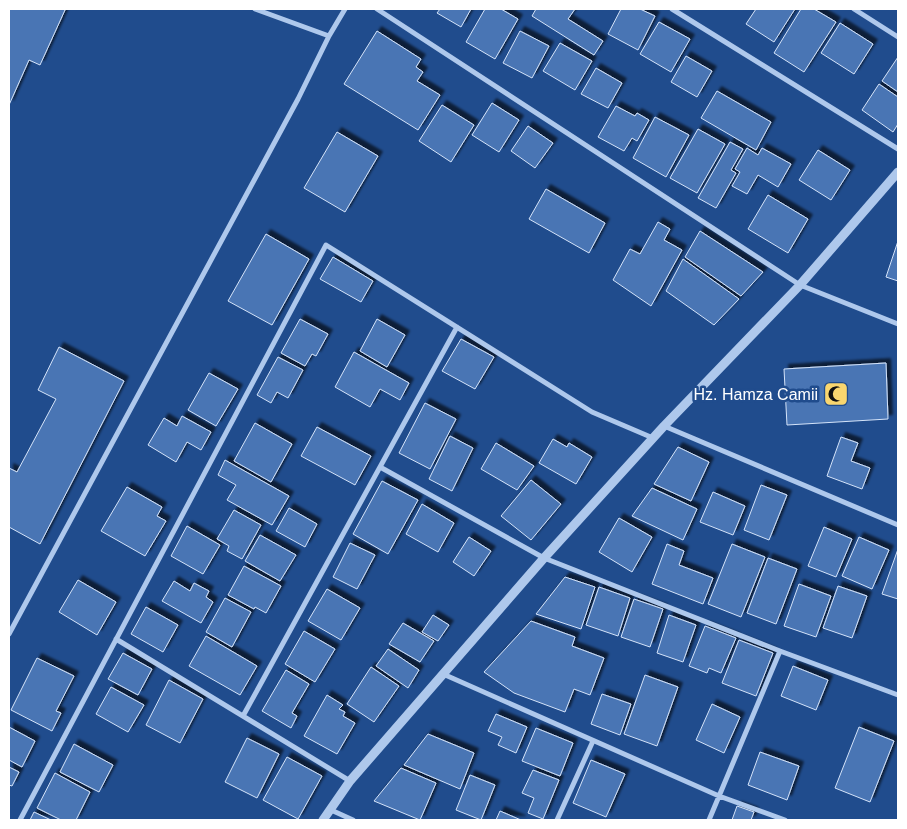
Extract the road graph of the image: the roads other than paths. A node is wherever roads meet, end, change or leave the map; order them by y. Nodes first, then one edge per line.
1 (255, 9) edge
2 (345, 9) edge
3 (377, 9) edge
4 (672, 9) edge
5 (854, 9) edge
6 (329, 36) junction
7 (898, 37) edge
8 (898, 149) edge
9 (898, 172) edge
10 (800, 285) junction
11 (898, 324) edge
12 (457, 327) junction
13 (664, 426) junction
14 (653, 438) junction
15 (380, 467) junction
16 (898, 525) edge
17 (544, 558) junction
18 (9, 634) edge
19 (116, 639) junction
20 (780, 651) junction
21 (443, 674) junction
22 (898, 695) edge
23 (243, 716) junction
24 (593, 741) junction
25 (350, 781) junction
26 (719, 796) junction
27 (331, 810) junction
28 (20, 820) edge
29 (323, 820) edge
30 (353, 820) edge
31 (557, 820) edge
32 (709, 820) edge
33 (785, 820) edge

1 - 6 street
2 - 6 street
3 - 10 street
4 - 8 street
5 - 7 street
6 - 18 street
9 - 10 street
10 - 11 street
10 - 13 street
12 - 14 street
12 - 15 street
12 - 19 street
13 - 14 street
13 - 16 street
14 - 17 street
15 - 17 street
15 - 23 street
17 - 20 street
17 - 21 street
19 - 23 street
19 - 28 street
20 - 22 street
20 - 26 street
21 - 24 street
21 - 25 street
23 - 25 street
24 - 26 street
24 - 31 street
25 - 27 street
26 - 32 street
26 - 33 street
27 - 29 street
27 - 30 street

